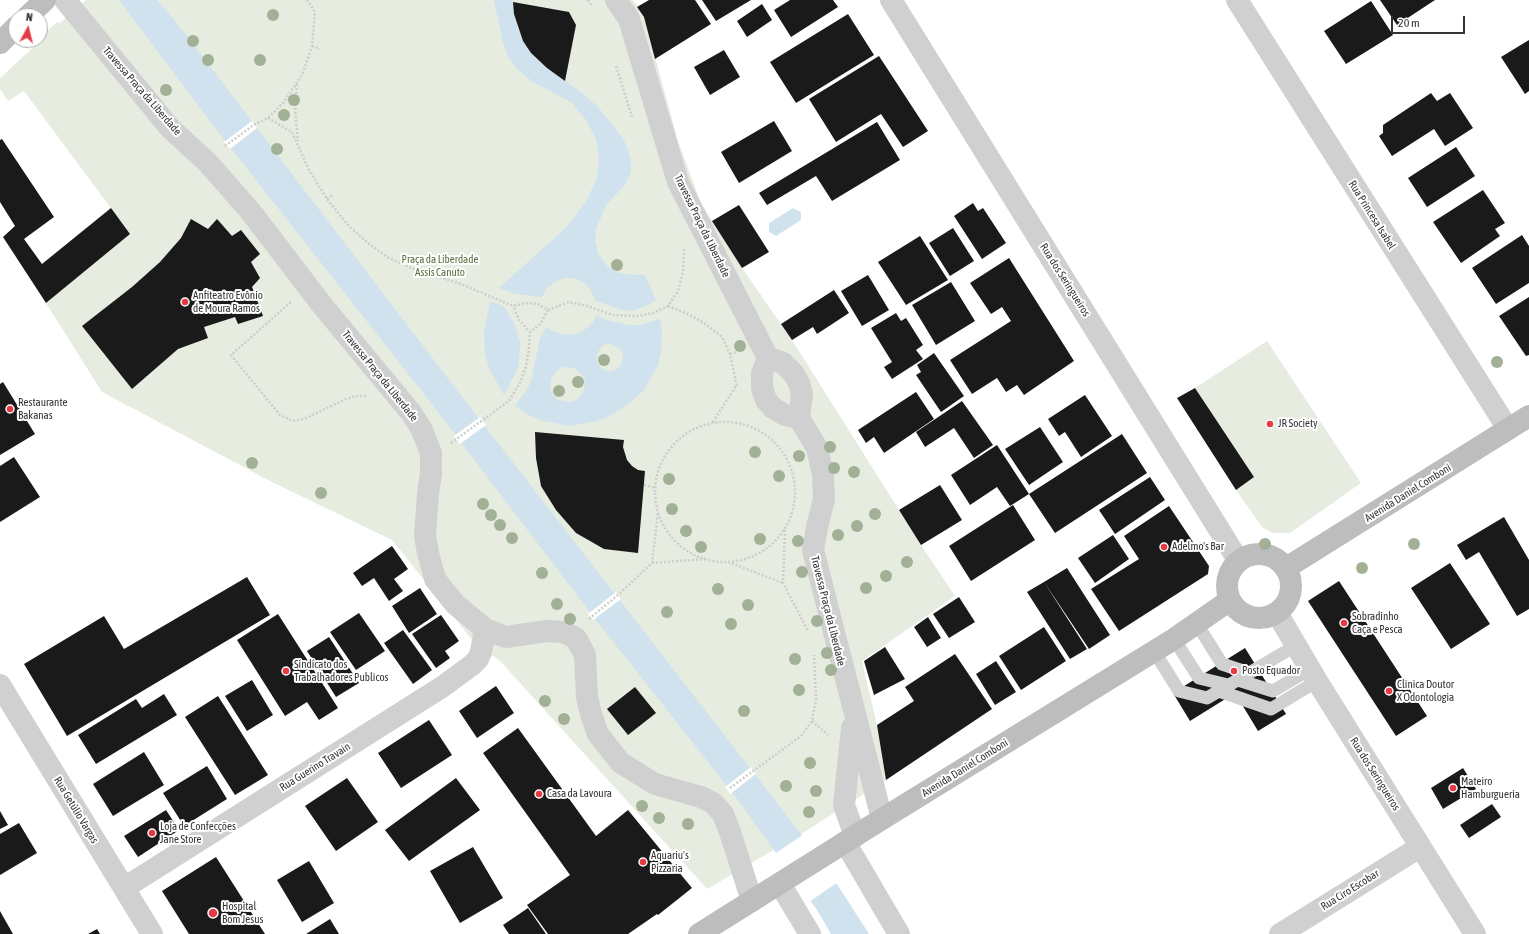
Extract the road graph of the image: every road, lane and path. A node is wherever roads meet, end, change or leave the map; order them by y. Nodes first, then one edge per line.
1 (45, 0) edge
2 (65, 0) edge
3 (308, 0) edge
4 (616, 0) edge
5 (891, 0) edge
6 (1237, 0) edge
7 (36, 8) edge
8 (8, 35) edge
9 (0, 43) edge
10 (312, 46) junction
11 (320, 49) dead end
12 (297, 84) junction
13 (268, 118) junction
14 (298, 143) junction
15 (227, 145) dead end
16 (333, 195) dead end
17 (327, 198) junction
18 (684, 246) dead end
19 (308, 287) junction
20 (513, 306) junction
21 (668, 306) junction
22 (548, 310) junction
23 (530, 332) junction
24 (768, 358) junction
25 (397, 397) junction
26 (1529, 416) edge
27 (799, 418) junction
28 (713, 422) junction
29 (1508, 429) junction
30 (457, 440) dead end
31 (644, 486) dead end
32 (655, 488) junction
33 (658, 512) junction
34 (785, 529) junction
35 (705, 559) junction
36 (1238, 560) junction
37 (727, 562) junction
38 (652, 563) junction
39 (1286, 568) junction
40 (783, 583) junction
41 (1230, 600) junction
42 (1277, 613) junction
43 (590, 617) dead end
44 (1197, 624) junction
45 (485, 629) junction
46 (809, 636) dead end
47 (1174, 639) junction
48 (1296, 646) junction
49 (1154, 652) junction
50 (814, 653) dead end
51 (1249, 673) junction
52 (1314, 675) junction
53 (0, 685) edge
54 (1228, 685) junction
55 (854, 714) junction
56 (729, 790) dead end
57 (882, 819) junction
58 (850, 839) junction
59 (1420, 847) junction
60 (786, 880) junction
61 (124, 888) junction
62 (752, 901) junction
63 (152, 934) edge
64 (700, 934) edge
65 (810, 934) edge
66 (899, 934) edge
67 (1280, 934) edge
68 (1475, 934) edge

1 - 7 street
2 - 19 street, Travessa Praça da Liberdade
3 - 10 path
4 - 24 street, Travessa Praça da Liberdade
5 - 36 street, Rua dos Seringueiros
6 - 29 street, Rua Princesa Isabel
8 - 9 street
10 - 11 path
10 - 12 path
12 - 13 path
12 - 14 path
13 - 14 path
13 - 15 path
14 - 17 path
16 - 17 path
17 - 20 path
18 - 21 path
19 - 25 street, Travessa Praça da Liberdade
19 - 25 path
20 - 22 path
20 - 23 path
21 - 22 path
21 - 28 path
22 - 23 path
23 - 30 path
24 - 27 street
24 - 27 street
25 - 45 street, Travessa Praça da Liberdade
26 - 29 street, Avenida Daniel Comboni
27 - 55 street, Travessa Praça da Liberdade
28 - 32 path
28 - 34 path
29 - 39 street, Avenida Daniel Comboni
31 - 32 path
32 - 33 path
33 - 35 path
33 - 38 path
34 - 37 path
34 - 40 path
35 - 37 path
35 - 38 path
36 - 39 street
36 - 41 street
37 - 40 path
38 - 43 path
39 - 42 street
40 - 46 path
41 - 42 street
41 - 44 street, Avenida Daniel Comboni
42 - 48 street, Rua dos Seringueiros
44 - 47 street, Avenida Daniel Comboni
44 - 51 lane
45 - 61 street, Rua Guerino Travain
45 - 62 street, Travessa Praça da Liberdade
47 - 49 street, Avenida Daniel Comboni
47 - 54 lane
48 - 51 lane
48 - 52 street, Rua dos Seringueiros
49 - 54 lane
49 - 57 street, Avenida Daniel Comboni
50 - 56 path
51 - 54 lane
52 - 54 lane
52 - 54 lane
52 - 59 street, Rua dos Seringueiros
53 - 61 street, Rua Getúlio Vargas
55 - 57 street, Travessa Praça da Liberdade
55 - 58 street, Travessa Praça da Liberdade
57 - 58 street, Avenida Daniel Comboni
58 - 60 street, Avenida Daniel Comboni
58 - 66 street, Travessa Praça da Liberdade
59 - 67 street, Rua Ciro Escobar
59 - 68 street, Rua dos Seringueiros
60 - 62 street, Avenida Daniel Comboni
60 - 65 street
61 - 63 street, Rua Getúlio Vargas
62 - 64 street, Avenida Daniel Comboni

